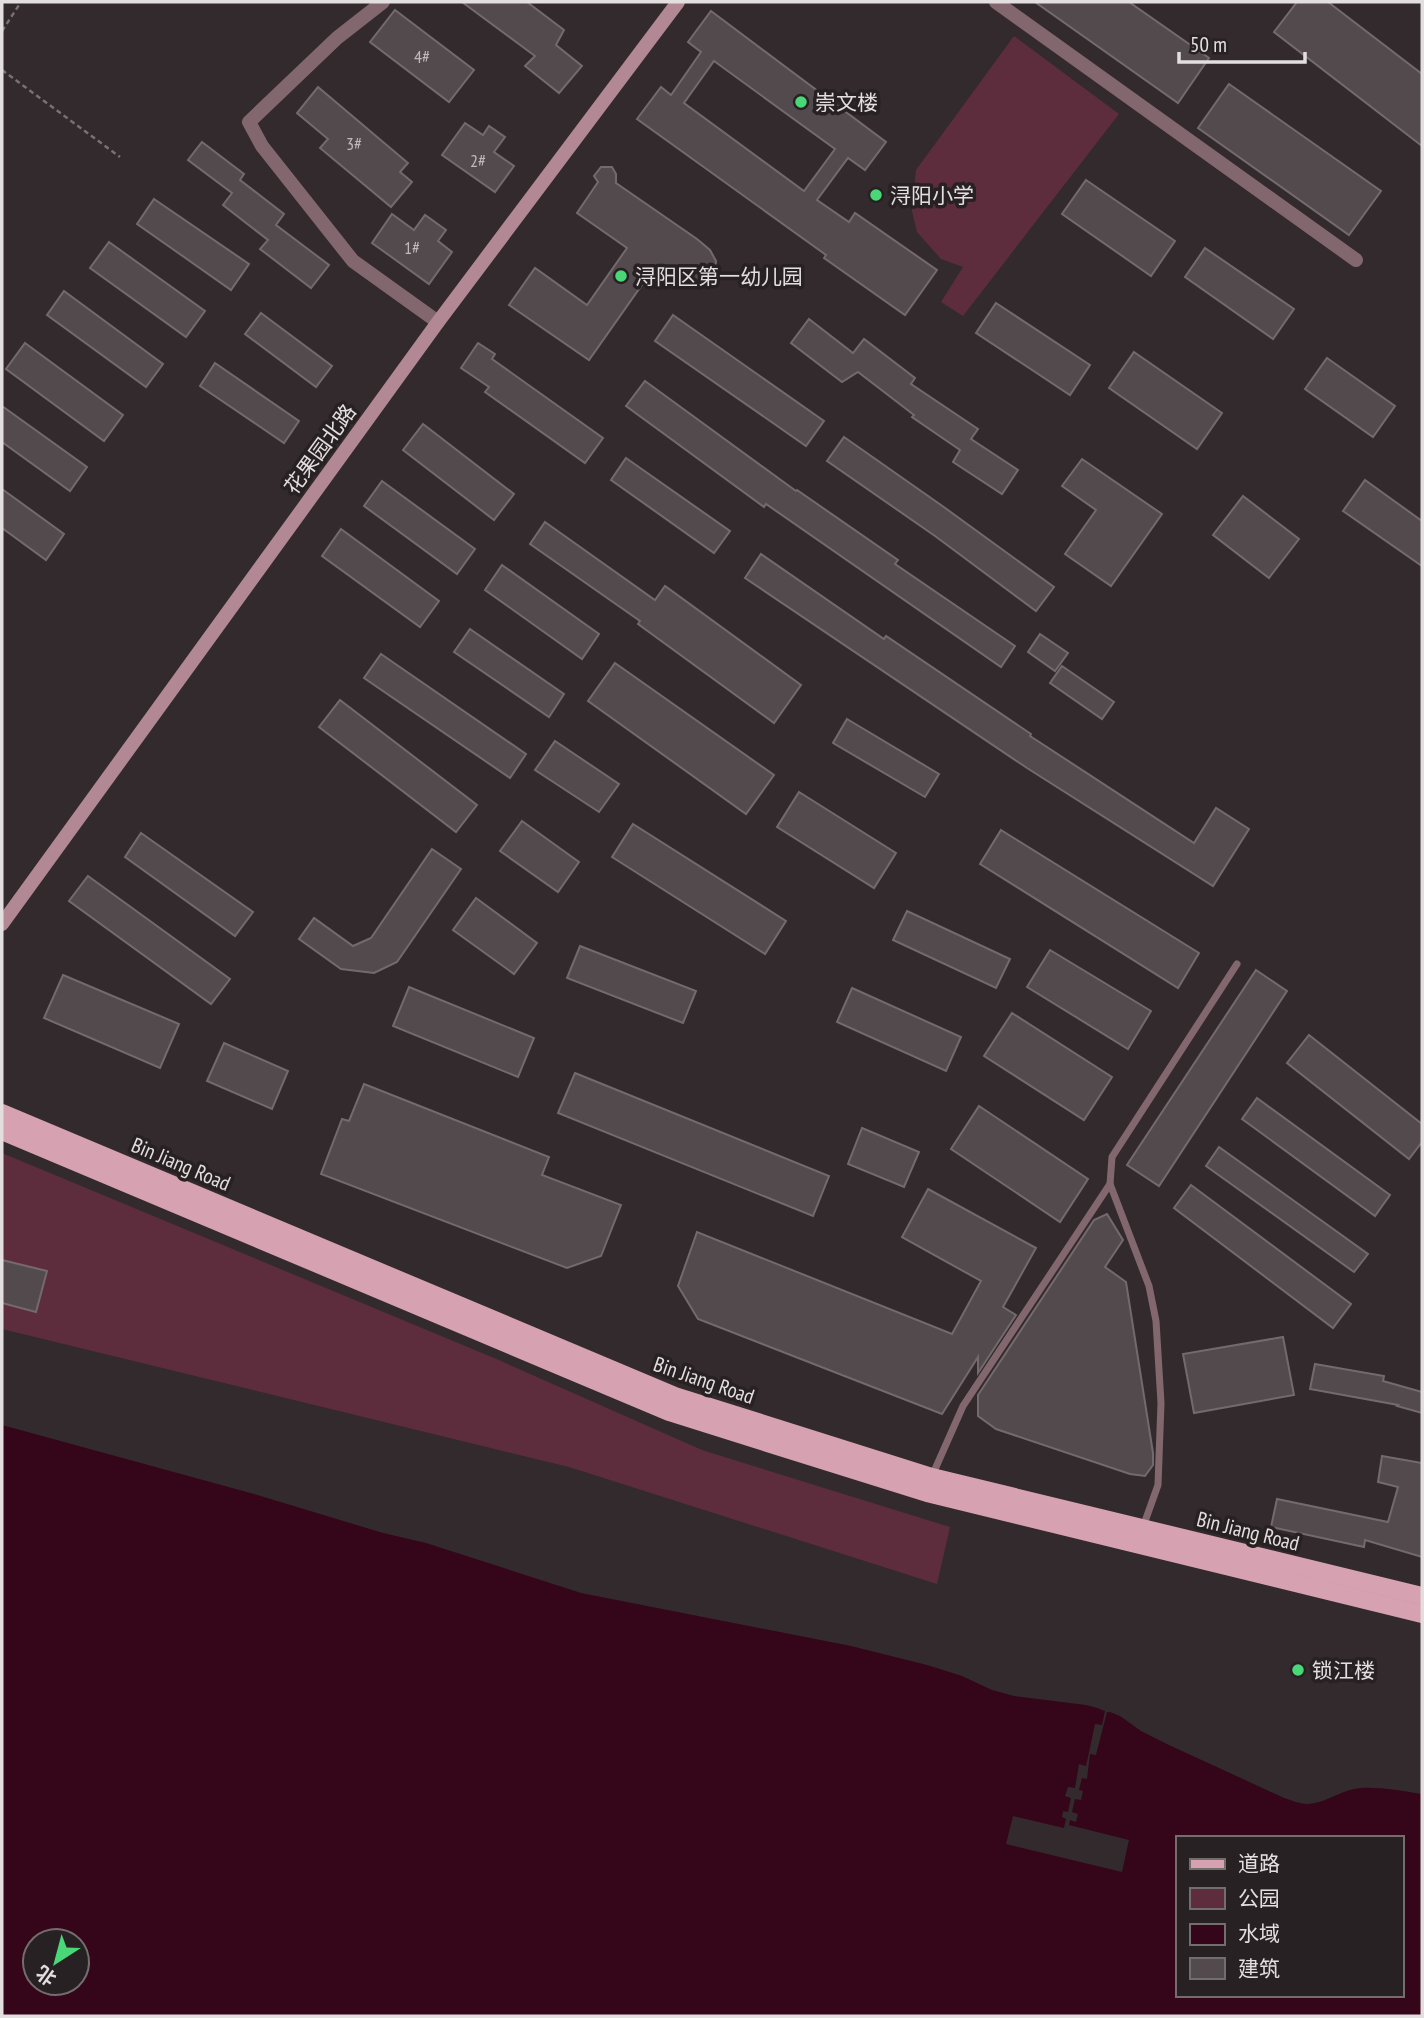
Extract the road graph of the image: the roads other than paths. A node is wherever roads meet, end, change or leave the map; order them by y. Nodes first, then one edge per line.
1 (383, 2) edge
2 (678, 2) edge
3 (996, 2) edge
4 (1356, 260) dead end
5 (438, 322) junction
6 (2, 925) edge
7 (1237, 964) dead end
8 (2, 1113) edge
9 (2, 1131) edge
10 (1110, 1184) junction
11 (932, 1477) junction
12 (1136, 1544) junction
13 (1422, 1596) edge
14 (1422, 1614) edge

1 - 5 street
2 - 5 street, 花果园北路
3 - 4 street
5 - 6 street, 花果园北路
7 - 10 lane
8 - 11 main road, Bin Jiang Road
9 - 12 main road, Bin Jiang Road
10 - 11 lane
10 - 12 lane
11 - 13 main road, Bin Jiang Road
12 - 14 main road, Bin Jiang Road

